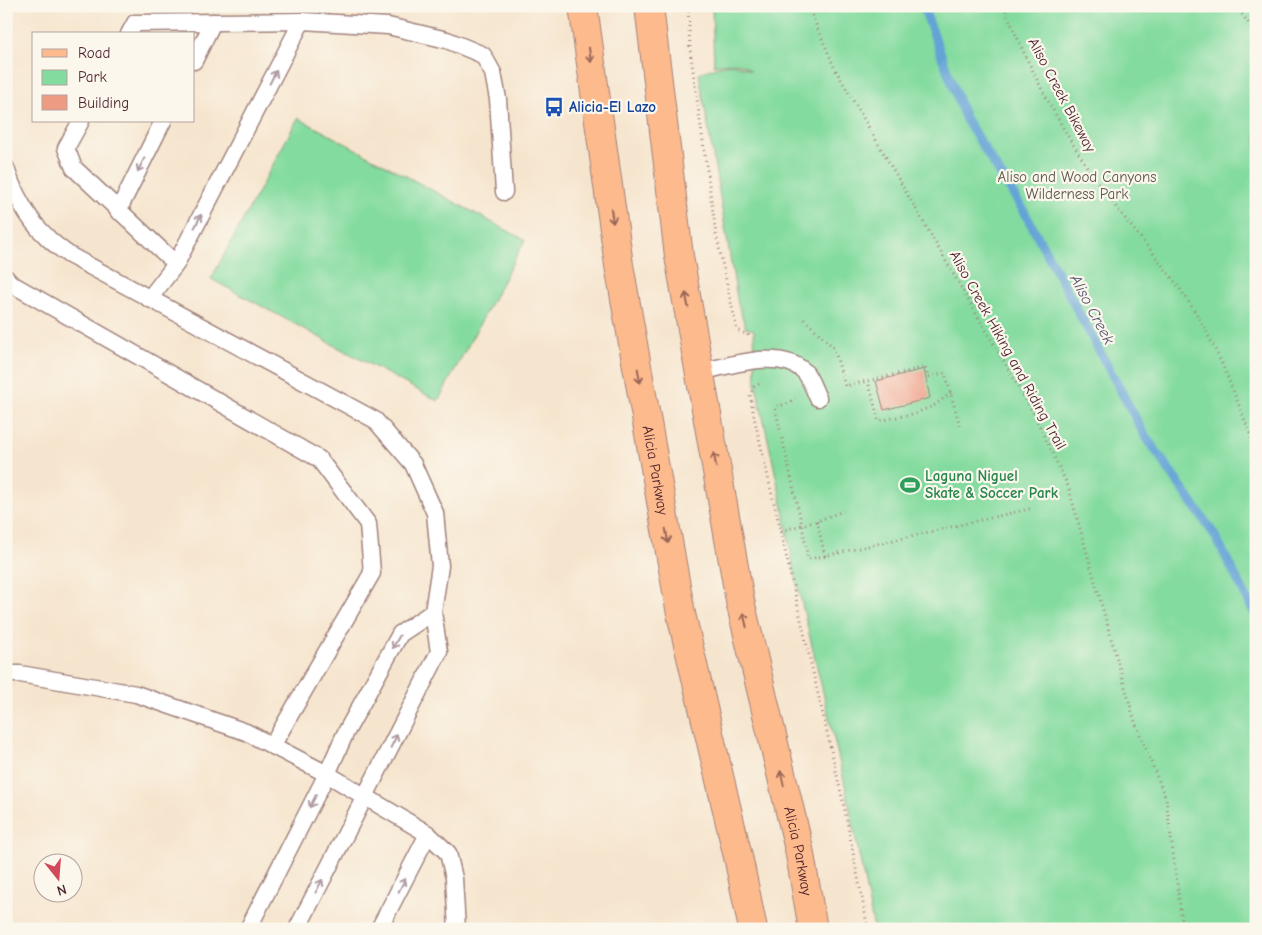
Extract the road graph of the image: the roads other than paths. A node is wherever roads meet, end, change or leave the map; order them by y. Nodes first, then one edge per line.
1 (583, 6) edge
2 (649, 6) edge
3 (302, 21) junction
4 (213, 22) junction
5 (132, 29) edge
6 (195, 58) edge
7 (80, 122) edge
8 (162, 122) edge
9 (6, 168) edge
10 (504, 192) dead end
11 (118, 211) junction
12 (176, 264) junction
13 (6, 278) edge
14 (150, 299) junction
15 (700, 372) junction
16 (818, 398) dead end
17 (433, 612) junction
18 (6, 674) edge
19 (272, 746) junction
20 (328, 774) junction
21 (365, 797) junction
22 (428, 834) junction
23 (248, 929) edge
24 (296, 929) edge
25 (379, 929) edge
26 (457, 929) edge
27 (753, 929) edge
28 (813, 929) edge

1 -> 27 main road, Alicia Parkway
15 -> 2 main road, Alicia Parkway
3 - 4 lane
3 - 10 lane
12 -> 3 lane
4 - 5 lane
4 - 6 lane
7 - 11 lane
8 -> 11 lane
9 - 14 lane
11 - 12 lane
12 - 14 lane
13 - 19 lane
14 - 17 lane
15 - 16 lane
28 -> 15 main road, Alicia Parkway
17 -> 20 lane
21 -> 17 lane
18 - 19 lane
19 - 20 lane
20 - 21 lane
20 -> 23 lane
21 - 22 lane
24 -> 21 lane
25 -> 22 lane
22 - 26 lane

